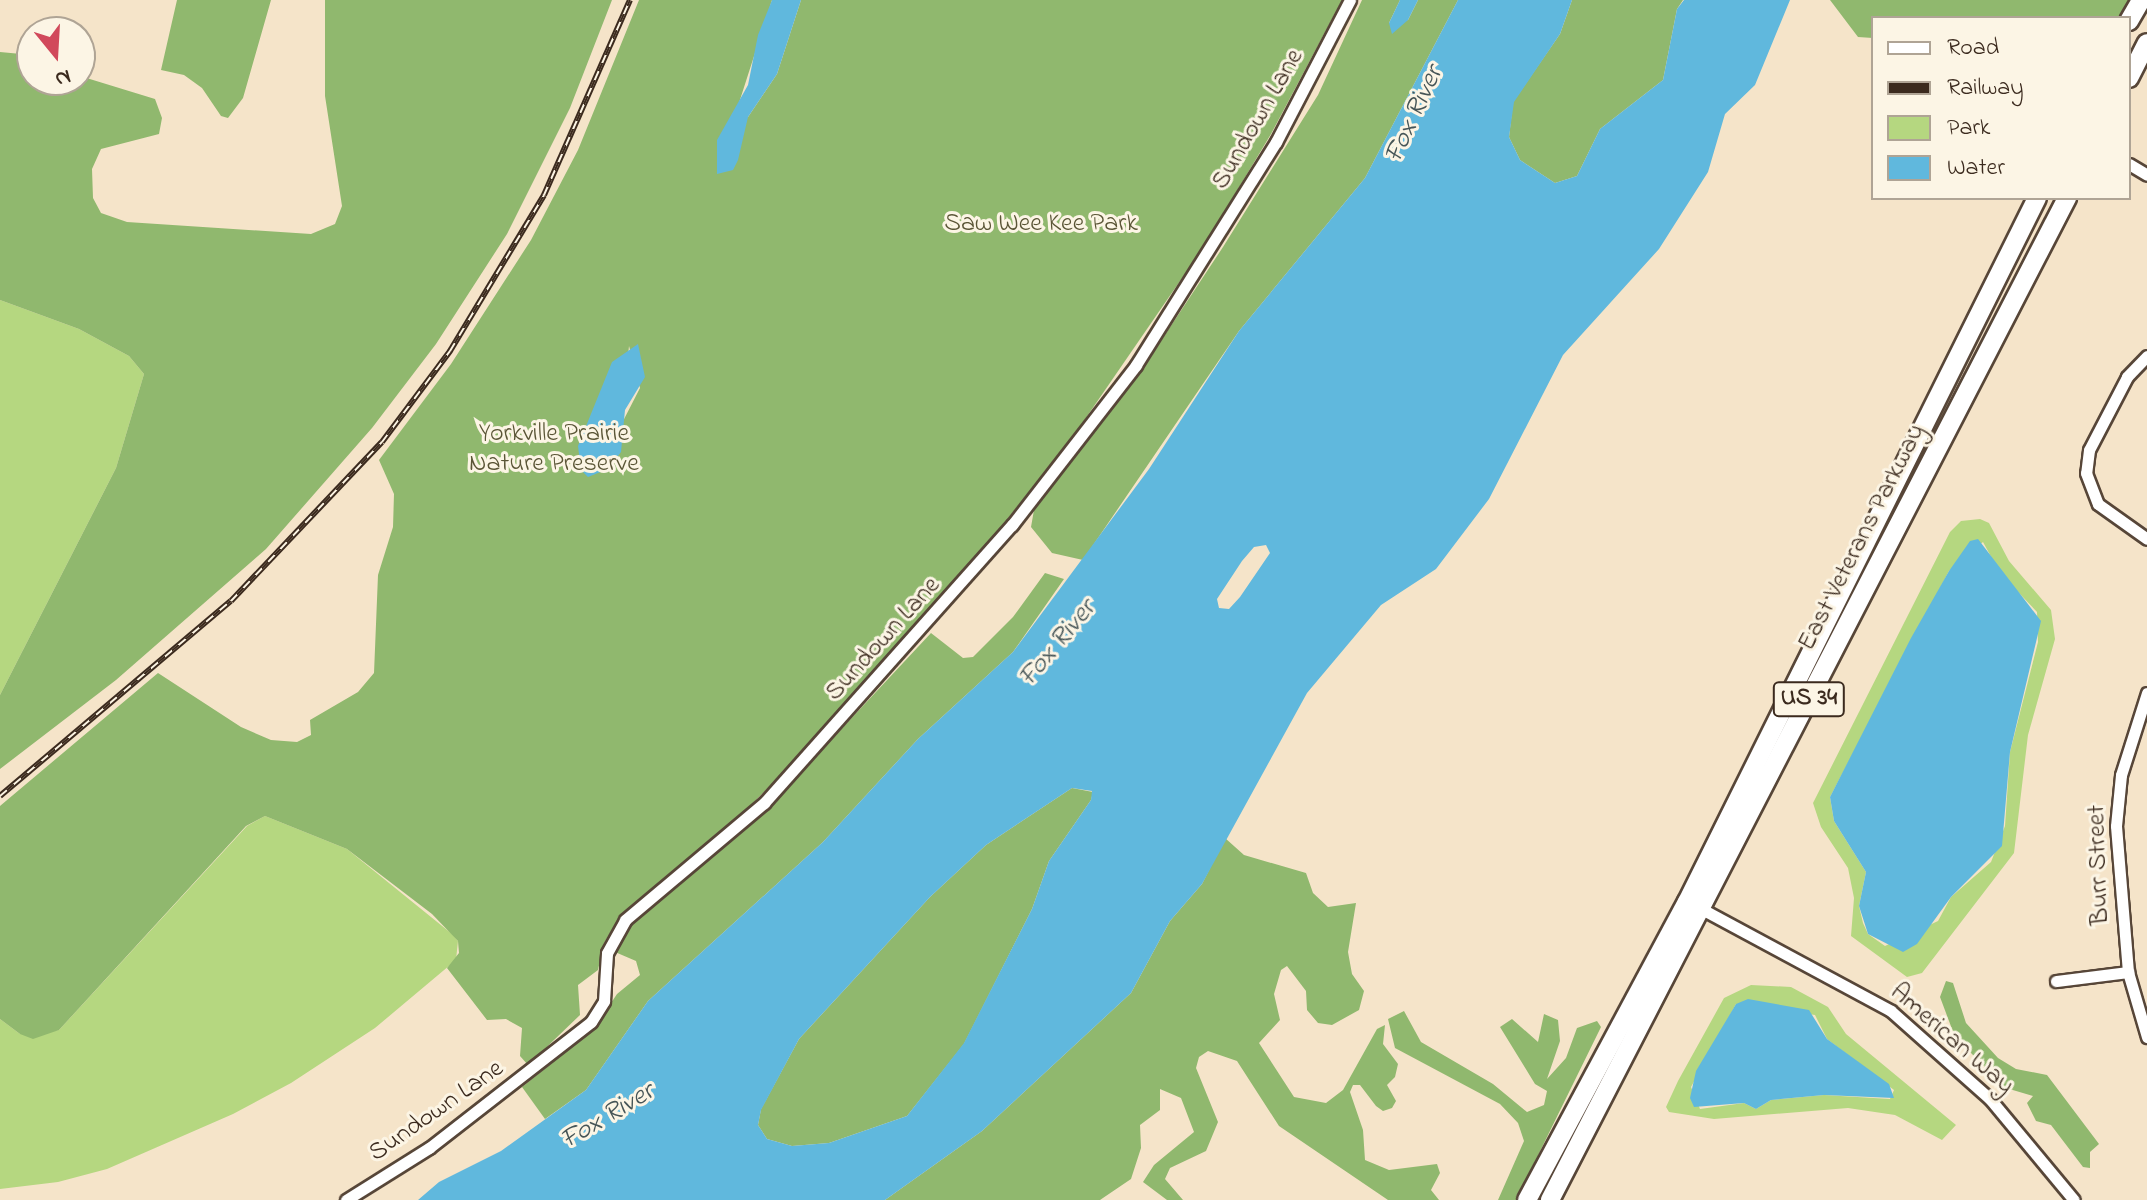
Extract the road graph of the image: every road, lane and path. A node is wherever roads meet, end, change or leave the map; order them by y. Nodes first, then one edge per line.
1 (1350, 0) edge
2 (2141, 0) edge
3 (2131, 18) edge
4 (2147, 43) edge
5 (2131, 74) edge
6 (2036, 200) edge
7 (2066, 200) edge
8 (2147, 356) edge
9 (2147, 539) edge
10 (2147, 693) edge
11 (1694, 905) junction
12 (2128, 972) junction
13 (2056, 981) dead end
14 (2147, 1037) edge
15 (346, 1200) edge
16 (1527, 1200) edge
17 (1550, 1200) edge
18 (2074, 1200) edge

1 - 15 street, Sundown Lane
2 - 3 main road
4 - 5 main road
6 - 11 main road, East Veterans Parkway / US 34
7 - 11 main road, East Veterans Parkway / US 34
8 - 9 street
10 - 12 street, Burr Street
11 - 16 main road, East Veterans Parkway / US 34
11 - 17 main road, East Veterans Parkway / US 34
11 - 18 street, American Way
12 - 13 street
12 - 14 street, Burr Street

